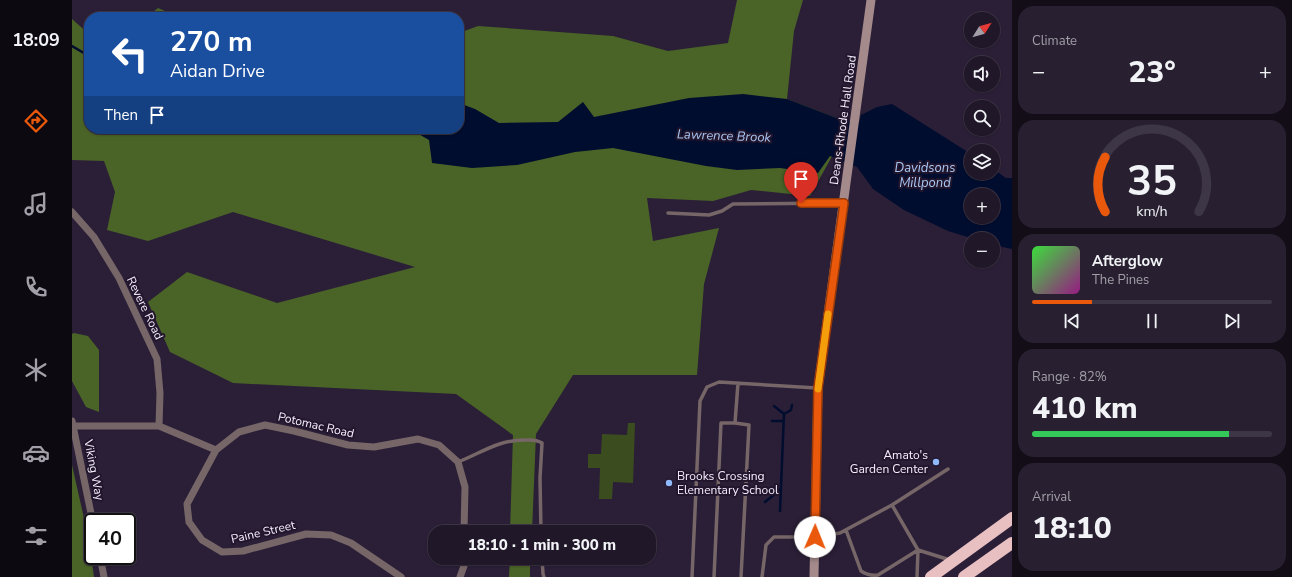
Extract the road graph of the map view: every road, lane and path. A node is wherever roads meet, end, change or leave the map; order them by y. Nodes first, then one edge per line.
1 (871, 0) edge
2 (844, 203) junction
3 (72, 212) edge
4 (668, 213) dead end
5 (738, 383) junction
6 (818, 388) junction
7 (735, 423) junction
8 (72, 424) edge
9 (159, 426) junction
10 (216, 450) junction
11 (458, 462) junction
12 (948, 469) dead end
13 (892, 505) junction
14 (91, 513) edge
15 (1012, 518) edge
16 (464, 525) edge
17 (541, 525) edge
18 (846, 530) junction
19 (815, 537) junction
20 (1012, 543) edge
21 (918, 550) junction
22 (953, 560) junction
23 (102, 565) edge
24 (464, 565) edge
25 (542, 565) edge
26 (104, 577) edge
27 (401, 577) edge
28 (460, 577) edge
29 (544, 577) edge
30 (692, 577) edge
31 (714, 577) edge
32 (741, 577) edge
33 (762, 577) edge
34 (814, 577) edge
35 (917, 577) edge
36 (931, 577) edge
37 (964, 577) edge

1 - 2 street, Deans-Rhode Hall Road
2 - 4 lane
2 - 6 street, Deans-Rhode Hall Road
3 - 9 street, Revere Road
5 - 6 lane
5 - 7 lane
5 - 30 lane
6 - 19 street, Deans-Rhode Hall Road
7 - 31 lane
7 - 32 lane
8 - 9 street
8 - 14 street, Viking Way
9 - 10 street
10 - 11 street, Potomac Road
10 - 27 street, Paine Street
11 - 16 street
11 - 17 lane
12 - 13 lane
13 - 18 lane
13 - 21 lane
15 - 22 highway
18 - 19 lane
18 - 21 lane
19 - 33 lane
19 - 34 street, Deans-Rhode Hall Road
20 - 37 highway
21 - 22 lane
21 - 35 lane
22 - 36 highway
23 - 26 street
24 - 28 street
25 - 29 lane

